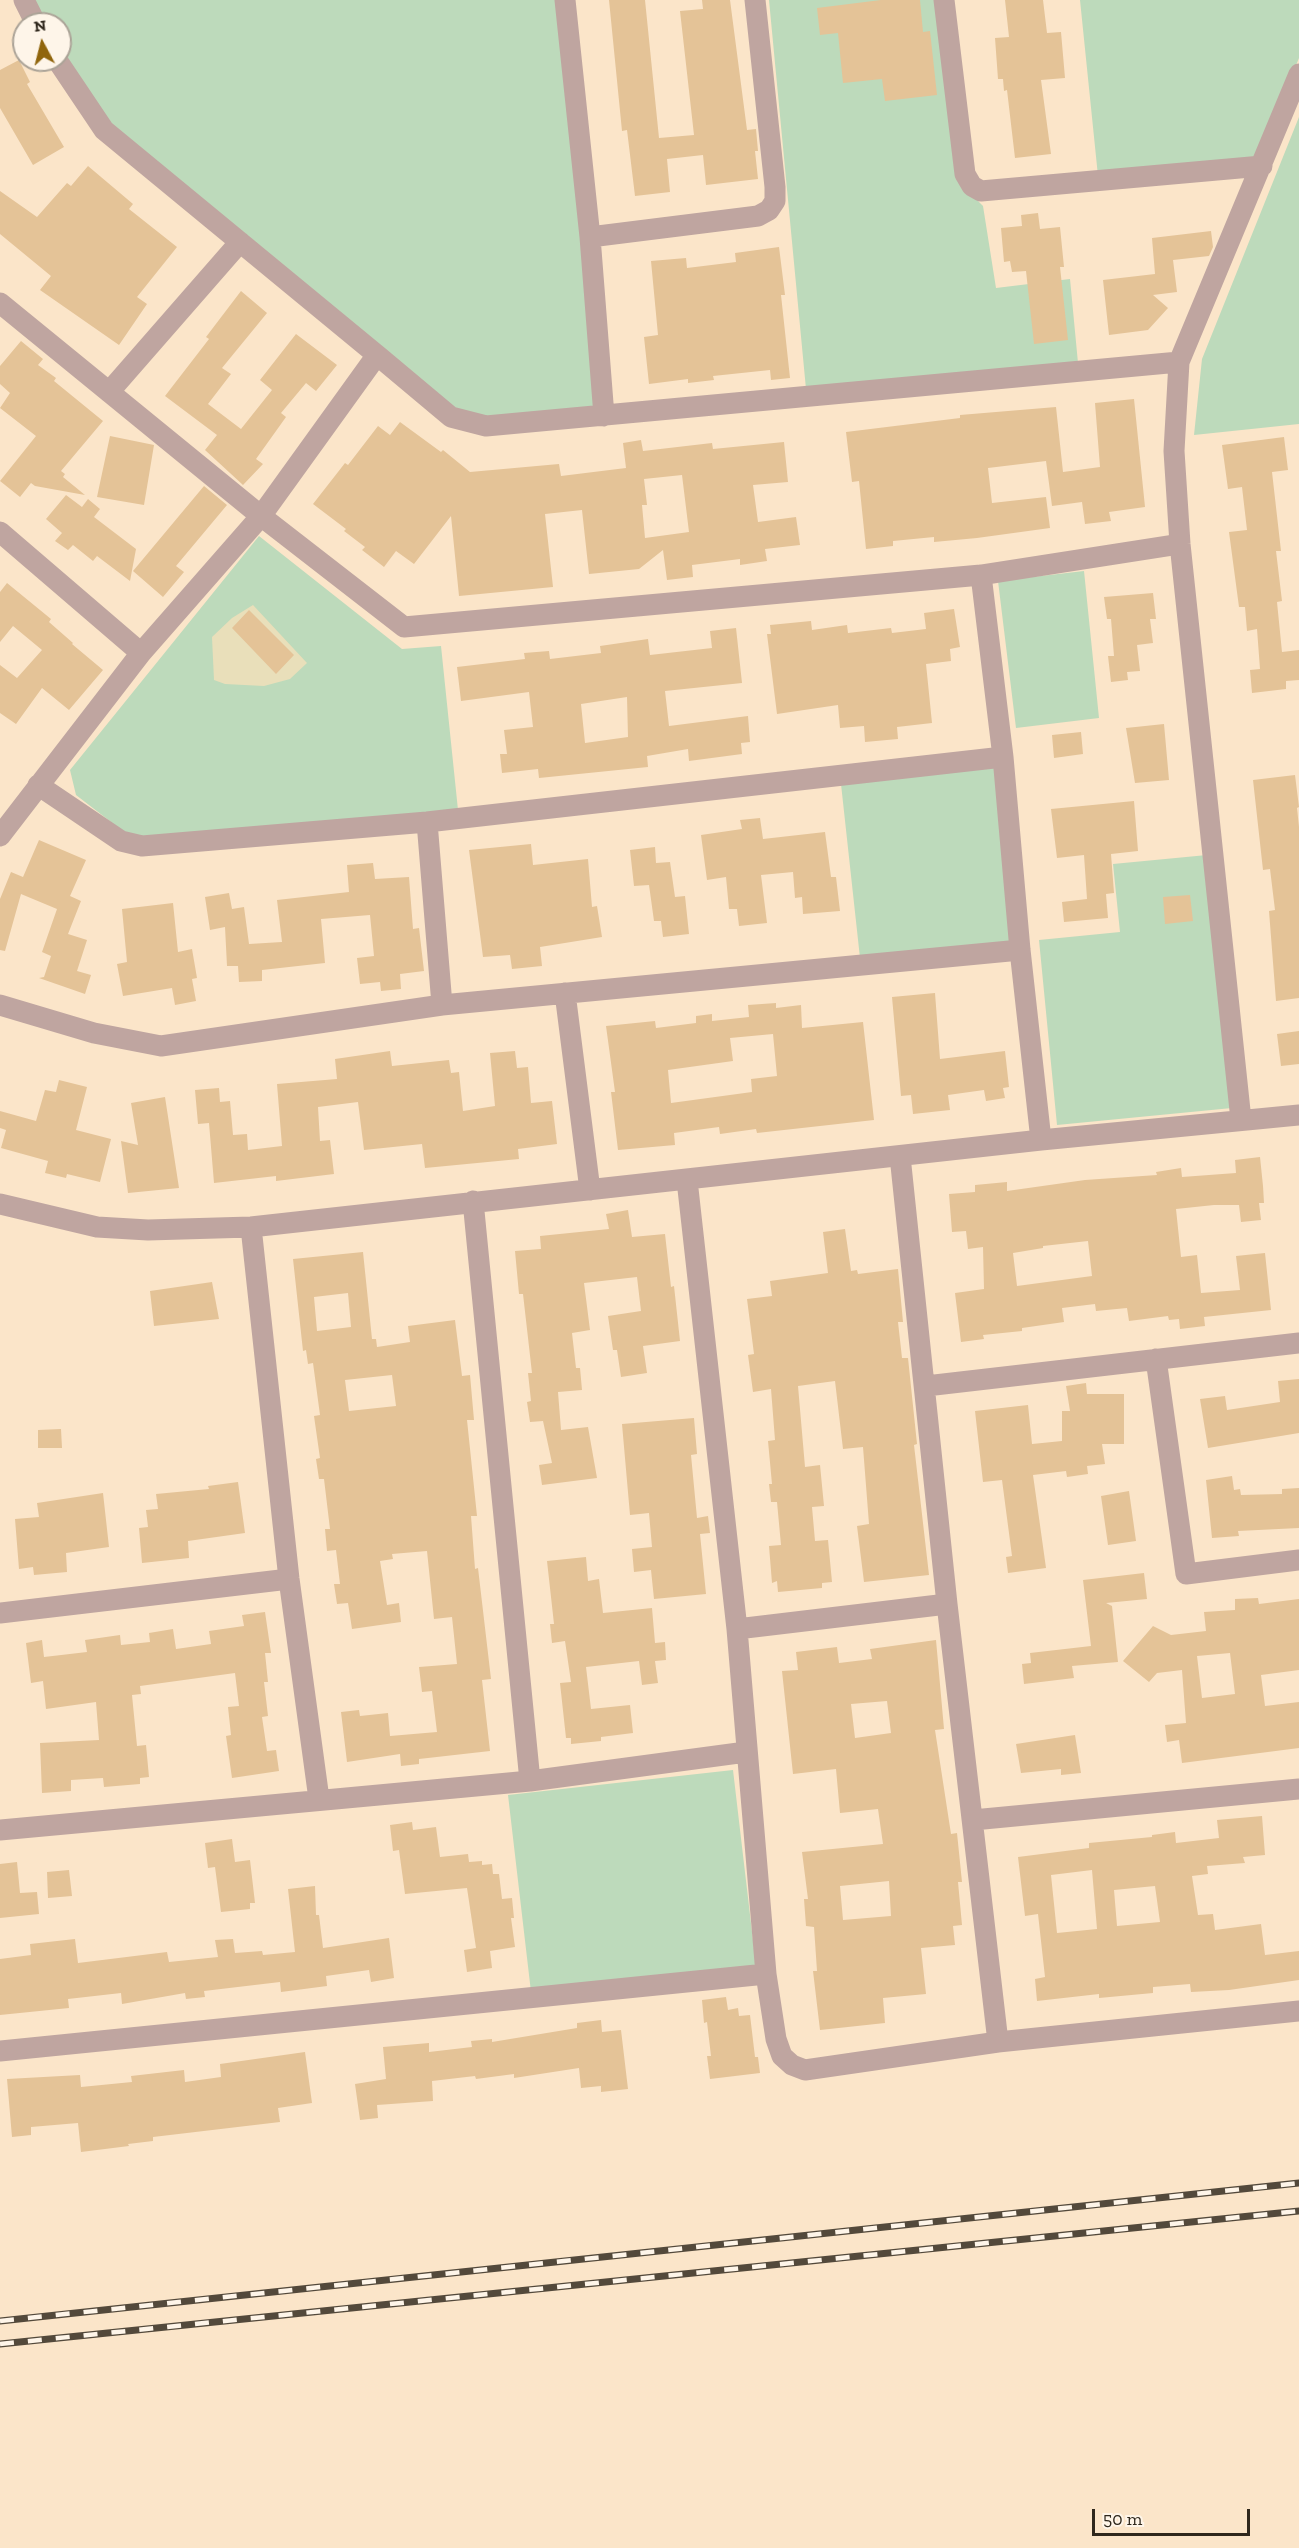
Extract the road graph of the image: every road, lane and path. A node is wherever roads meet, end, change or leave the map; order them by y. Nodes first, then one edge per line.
1 (565, 0) edge
2 (754, 0) edge
3 (944, 0) edge
4 (65, 72) edge
5 (1299, 74) edge
6 (1262, 166) junction
7 (590, 237) junction
8 (240, 242) junction
9 (0, 303) edge
10 (377, 355) junction
11 (1179, 362) junction
12 (109, 392) junction
13 (604, 416) junction
14 (261, 516) junction
15 (0, 532) edge
16 (1180, 544) junction
17 (981, 575) junction
18 (141, 653) junction
19 (1004, 758) junction
20 (38, 785) junction
21 (427, 822) junction
22 (0, 836) edge
23 (1020, 950) junction
24 (565, 993) junction
25 (0, 1005) edge
26 (442, 1005) junction
27 (1299, 1115) edge
28 (1241, 1120) junction
29 (1041, 1140) junction
30 (900, 1156) junction
31 (687, 1180) junction
32 (590, 1190) junction
33 (472, 1201) junction
34 (0, 1204) edge
35 (251, 1227) junction
36 (1299, 1343) edge
37 (1156, 1359) junction
38 (926, 1386) junction
39 (1299, 1560) edge
40 (289, 1579) junction
41 (947, 1604) junction
42 (0, 1613) edge
43 (737, 1629) junction
44 (746, 1752) junction
45 (530, 1781) junction
46 (1299, 1789) edge
47 (320, 1799) junction
48 (973, 1820) junction
49 (0, 1830) edge
50 (766, 1974) junction
51 (1299, 2011) edge
52 (998, 2042) junction
53 (0, 2051) edge

1 - 7 street
2 - 7 street
3 - 6 street
4 - 8 street
5 - 6 street
6 - 11 street
7 - 13 street
8 - 10 street
8 - 12 street
9 - 12 street
10 - 13 street
10 - 14 street
11 - 13 street
11 - 16 street
12 - 14 street
14 - 17 street
14 - 18 street
15 - 18 street
16 - 17 street
16 - 28 street
17 - 19 street
18 - 20 street
19 - 21 street
19 - 23 street
20 - 21 street
20 - 22 street
21 - 26 street
23 - 24 street
23 - 29 street
24 - 26 street
24 - 32 street
25 - 26 street
27 - 28 street
28 - 29 street
29 - 30 street
30 - 31 street
30 - 38 street
31 - 32 street
31 - 43 street
32 - 33 street
33 - 35 street
33 - 45 street
34 - 35 street
35 - 40 street
36 - 37 street
37 - 38 street
37 - 39 street
38 - 41 street
40 - 42 street
40 - 47 street
41 - 43 street
41 - 48 street
43 - 44 street
44 - 45 street
44 - 50 street
45 - 47 street
46 - 48 street
47 - 49 street
48 - 52 street
50 - 52 street
50 - 53 street
51 - 52 street

